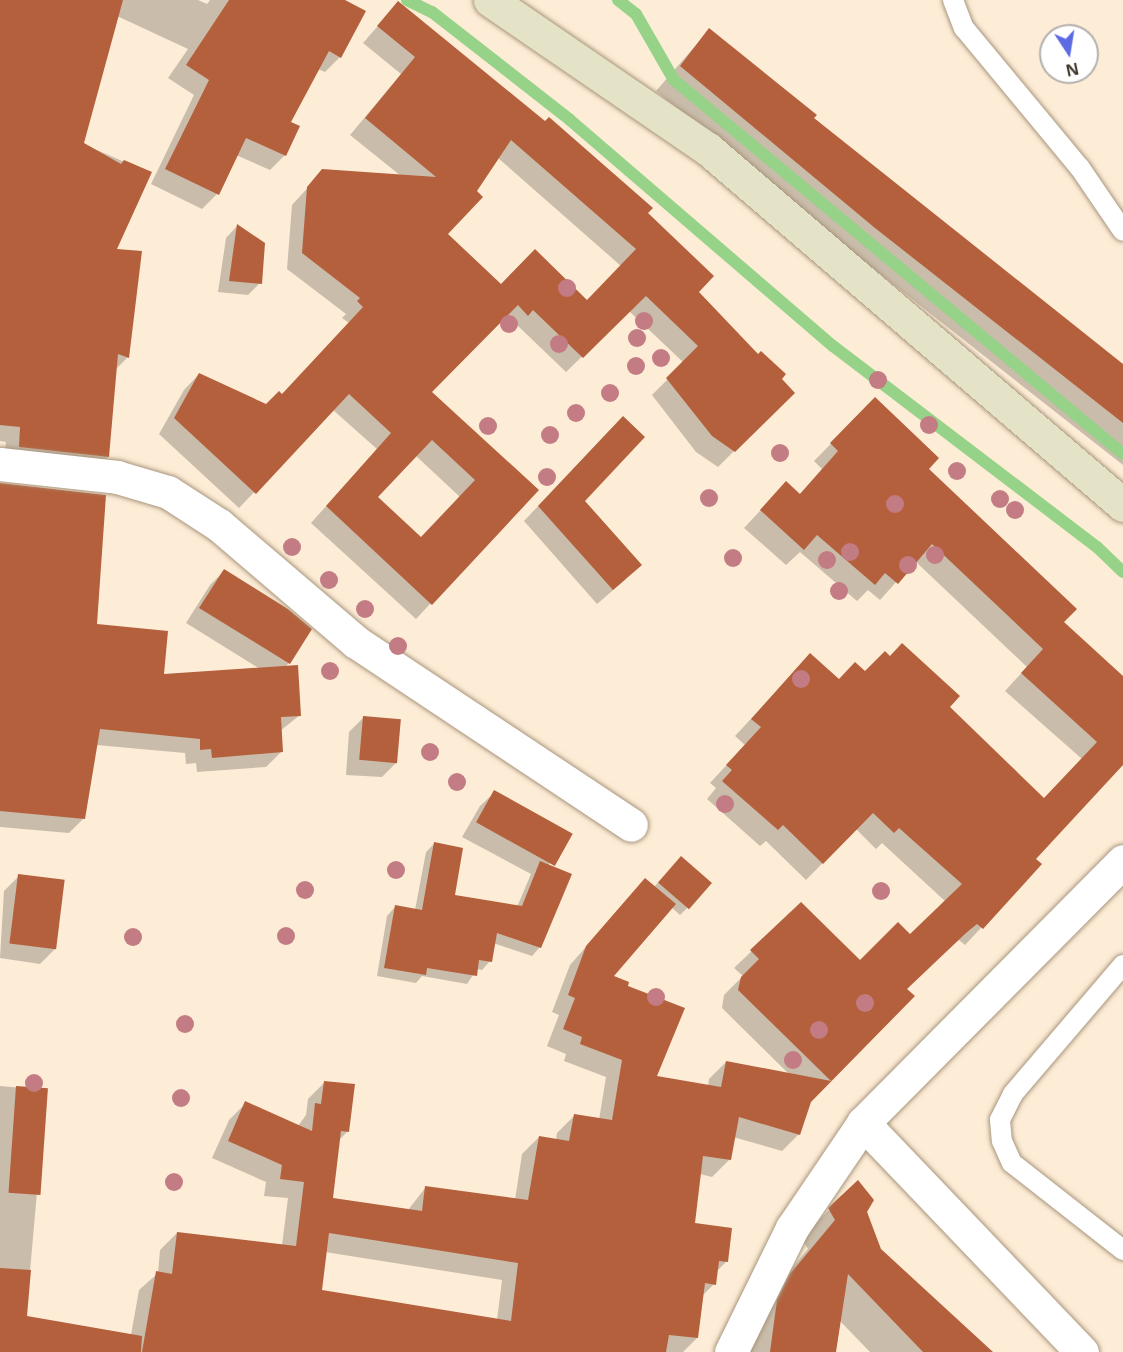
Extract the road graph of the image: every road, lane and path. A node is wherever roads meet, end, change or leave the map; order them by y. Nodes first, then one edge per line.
1 (490, 0) edge
2 (953, 0) edge
3 (1123, 231) edge
4 (0, 464) edge
5 (1123, 505) edge
6 (631, 825) dead end
7 (1123, 861) edge
8 (1123, 965) edge
9 (863, 1123) junction
10 (1123, 1251) edge
11 (731, 1352) edge
12 (1082, 1352) edge

1 - 5 main road
2 - 3 lane
4 - 6 street
7 - 9 street
8 - 10 lane
9 - 11 street
9 - 12 street

